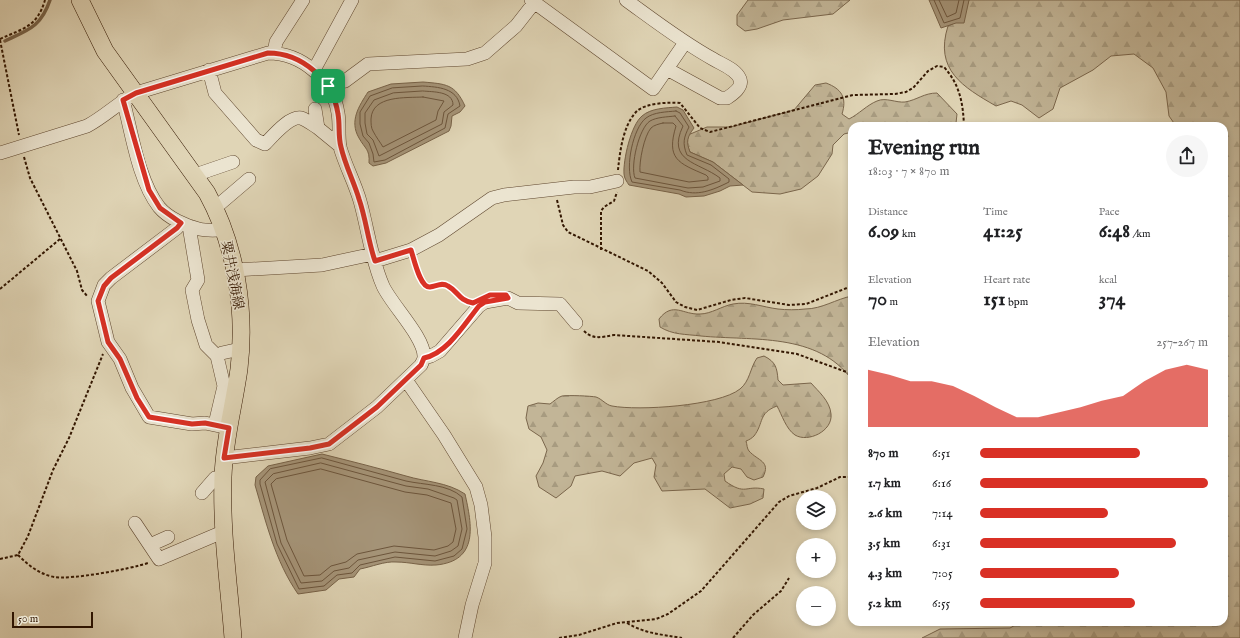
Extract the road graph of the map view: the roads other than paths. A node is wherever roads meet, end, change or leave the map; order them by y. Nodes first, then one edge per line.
1 (80, 0) edge
2 (303, 0) edge
3 (352, 0) edge
4 (626, 0) edge
5 (641, 0) edge
6 (532, 1) edge
7 (647, 15) junction
8 (684, 44) junction
9 (274, 53) junction
10 (667, 69) junction
11 (209, 70) junction
12 (314, 70) junction
13 (328, 86) junction
14 (130, 97) junction
15 (315, 109) dead end
16 (318, 128) junction
17 (340, 146) junction
18 (0, 153) edge
19 (233, 162) dead end
20 (195, 175) junction
21 (249, 179) dead end
22 (617, 181) road end
23 (215, 208) junction
24 (185, 225) junction
25 (223, 230) junction
26 (374, 258) junction
27 (235, 270) junction
28 (576, 323) road end
29 (240, 349) junction
30 (217, 356) junction
31 (424, 358) junction
32 (406, 380) junction
33 (222, 426) junction
34 (224, 458) junction
35 (223, 478) junction
36 (202, 493) dead end
37 (135, 523) dead end
38 (225, 531) junction
39 (168, 537) dead end
40 (150, 545) junction
41 (233, 638) edge
42 (465, 638) edge

1 - 14 main road, 粟井浅海線
2 - 9 street
3 - 12 street
4 - 7 street
5 - 7 street
6 - 10 street
6 - 13 street
7 - 8 street
8 - 10 street
8 - 10 street
9 - 11 street
9 - 12 street
11 - 14 street
11 - 16 street
12 - 13 street
13 - 17 street
14 - 18 street
14 - 20 main road, 粟井浅海線
14 - 24 street
15 - 16 street
16 - 17 street
17 - 26 street
19 - 20 street
20 - 23 main road, 粟井浅海線
21 - 23 street
22 - 26 street
23 - 25 main road, 粟井浅海線
24 - 25 street
24 - 30 street
24 - 33 street
25 - 27 main road, 粟井浅海線
26 - 27 street
26 - 31 street
27 - 29 main road, 粟井浅海線
28 - 31 street
29 - 30 street
29 - 33 main road, 粟井浅海線
30 - 33 street
31 - 32 street
32 - 34 street
32 - 42 street
33 - 34 main road, 粟井浅海線
34 - 35 main road, 粟井浅海線
35 - 36 street
35 - 38 main road, 粟井浅海線
37 - 40 street
38 - 40 street
38 - 41 main road, 粟井浅海線
39 - 40 street

